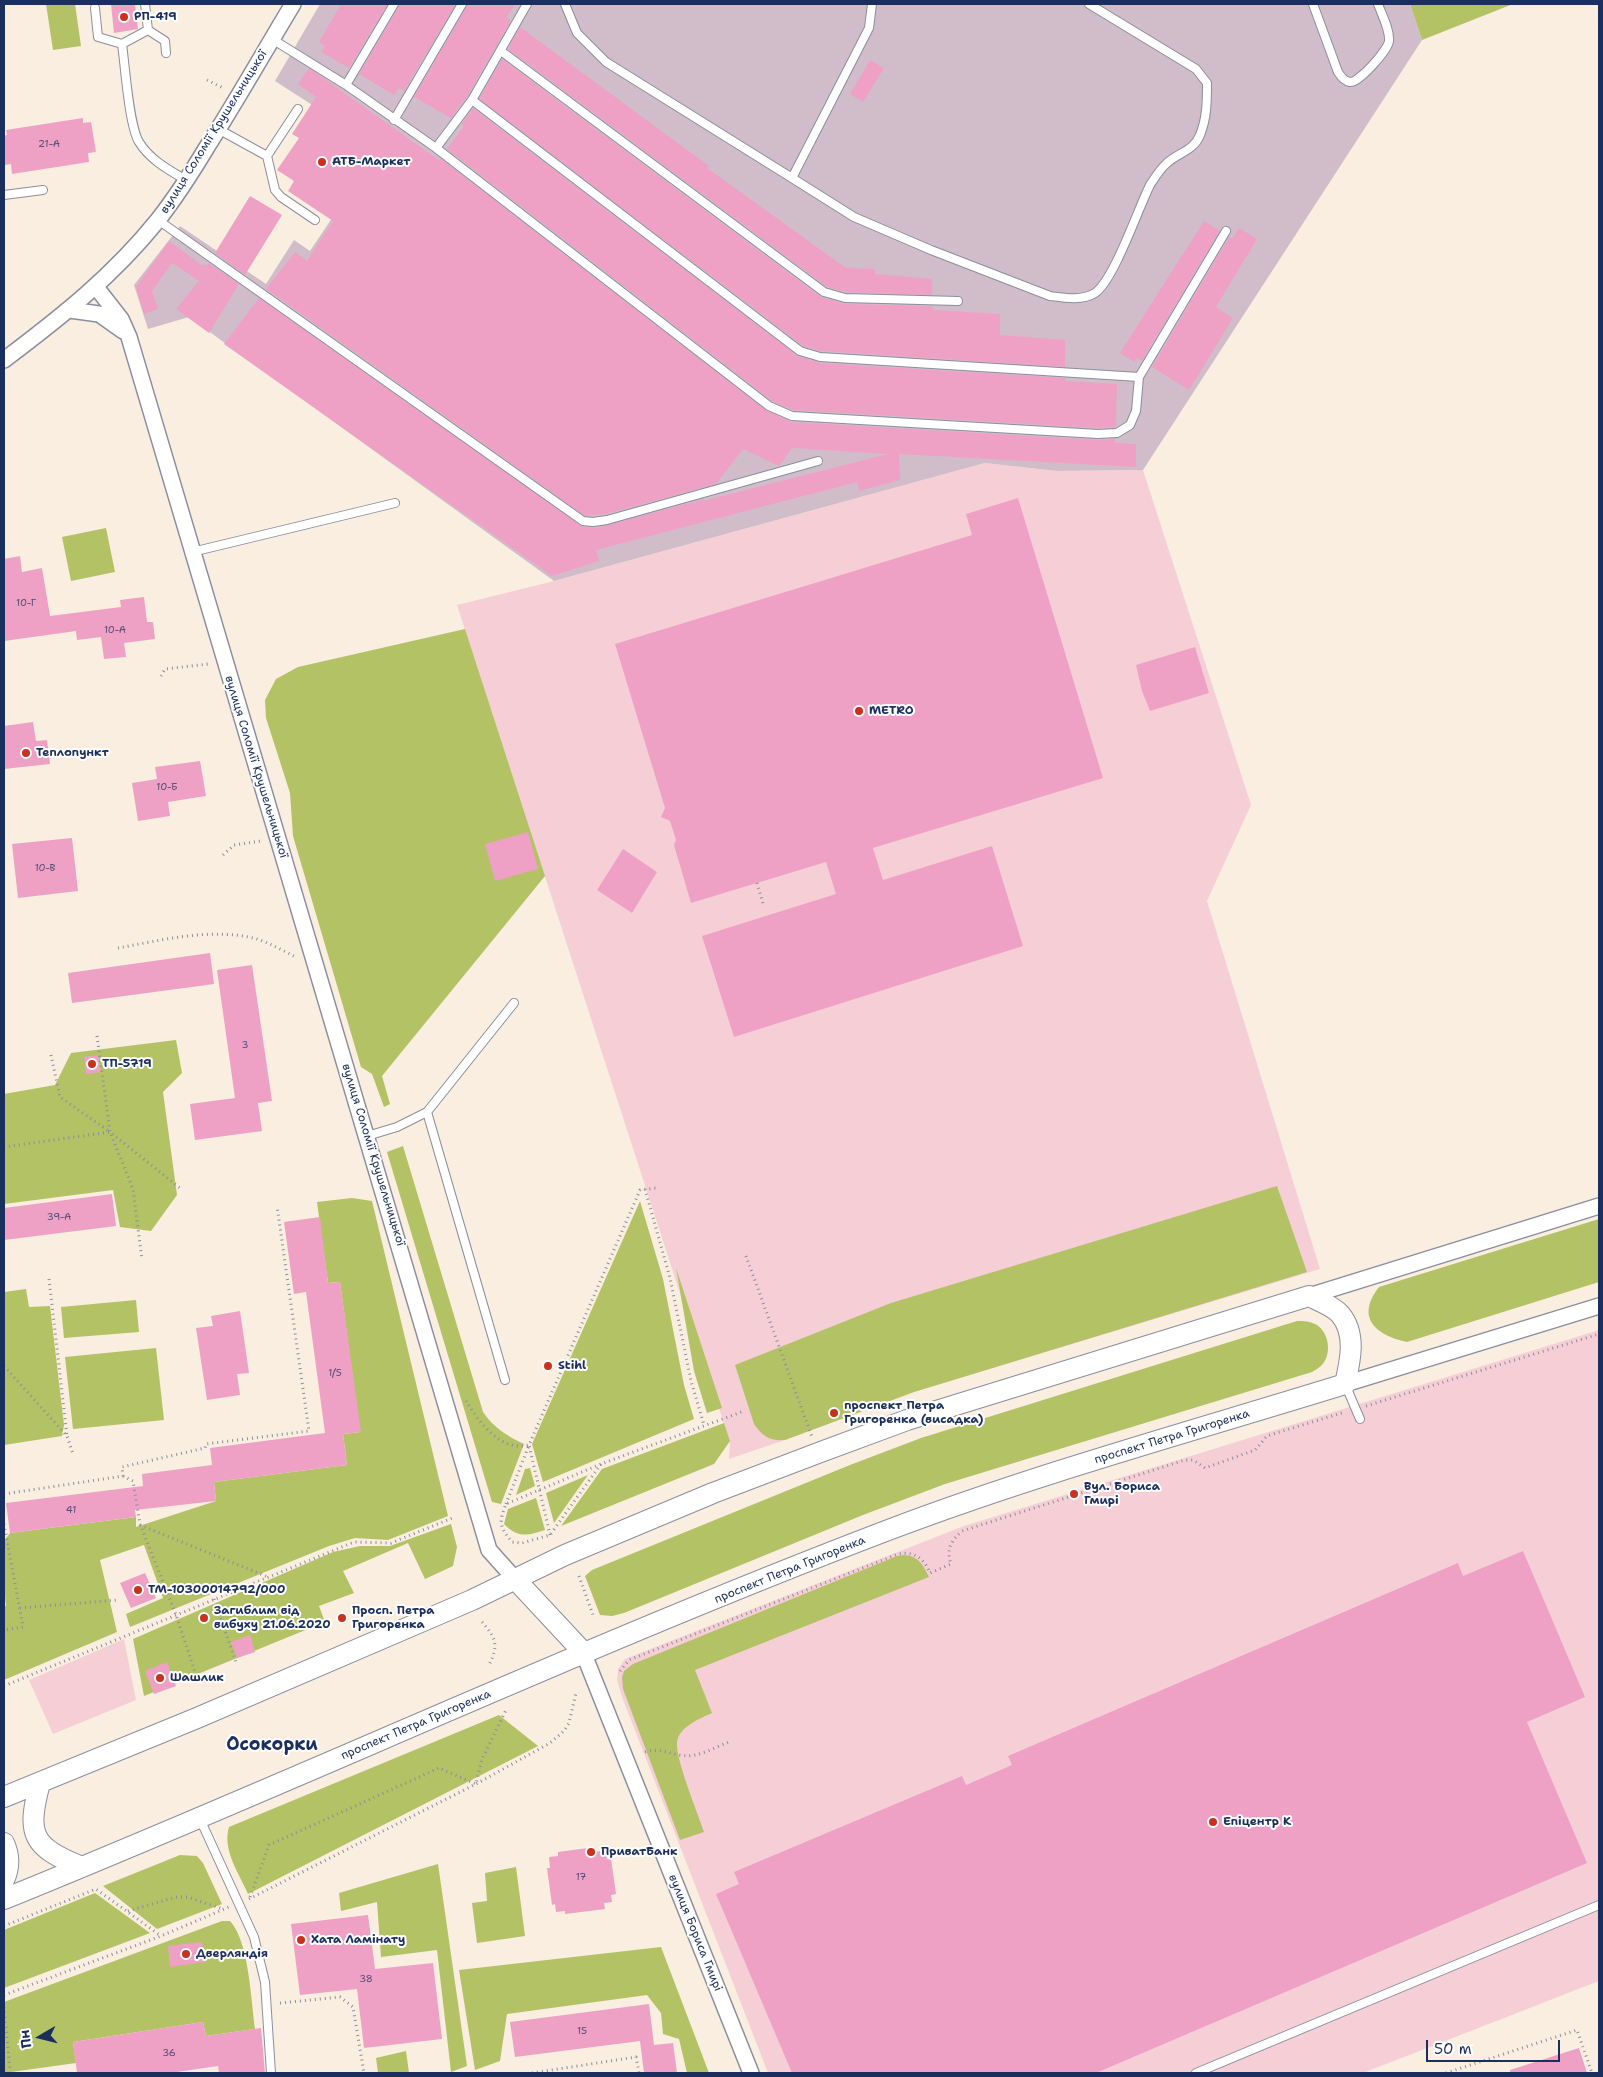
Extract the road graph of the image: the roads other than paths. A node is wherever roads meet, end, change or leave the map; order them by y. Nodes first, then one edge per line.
1 (145, 4) edge
2 (293, 4) edge
3 (394, 4) edge
4 (462, 4) edge
5 (527, 4) edge
6 (566, 4) edge
7 (872, 4) edge
8 (1089, 4) edge
9 (1313, 4) edge
10 (1378, 4) edge
11 (95, 8) dead end
12 (148, 30) junction
13 (272, 39) junction
14 (122, 44) junction
15 (501, 51) junction
16 (166, 53) dead end
17 (346, 85) junction
18 (472, 100) junction
19 (298, 109) dead end
20 (394, 120) junction
21 (218, 130) junction
22 (436, 148) junction
23 (267, 156) junction
24 (792, 178) junction
25 (186, 180) junction
26 (42, 190) dead end
27 (4, 195) edge
28 (158, 220) junction
29 (315, 220) dead end
30 (1226, 230) dead end
31 (96, 287) junction
32 (958, 301) dead end
33 (70, 310) junction
34 (129, 337) junction
35 (4, 360) edge
36 (1139, 377) junction
37 (818, 461) dead end
38 (395, 504) dead end
39 (192, 552) junction
40 (514, 1004) dead end
41 (427, 1112) junction
42 (368, 1136) junction
43 (1599, 1206) edge
44 (1310, 1296) junction
45 (1599, 1306) edge
46 (505, 1380) dead end
47 (1345, 1384) junction
48 (1360, 1419) dead end
49 (515, 1579) junction
50 (583, 1652) junction
51 (40, 1783) junction
52 (4, 1797) edge
53 (199, 1817) junction
54 (4, 1843) edge
55 (82, 1868) junction
56 (4, 1880) edge
57 (4, 1899) edge
58 (1599, 1905) edge
59 (271, 2073) edge
60 (752, 2073) edge
61 (1196, 2073) edge

1 - 12 lane
2 - 13 street, вулиця Соломії Крушельницької
3 - 17 lane
4 - 20 lane
5 - 15 lane
6 - 24 lane
7 - 24 lane
8 - 24 lane
9 - 10 lane
11 - 14 lane
12 - 14 lane
12 - 16 lane
13 - 17 lane
13 - 21 street, вулиця Соломії Крушельницької
14 - 25 lane
15 - 18 lane
15 - 32 lane
17 - 20 lane
18 - 22 lane
18 - 36 lane
19 - 23 lane
20 - 22 lane
21 - 23 lane
21 - 25 street, вулиця Соломії Крушельницької
22 - 36 lane
23 - 29 lane
25 - 28 street, вулиця Соломії Крушельницької
26 - 27 lane
28 - 31 street, вулиця Соломії Крушельницької
28 - 37 lane
30 - 36 lane
31 - 33 street
31 - 34 street, вулиця Соломії Крушельницької
33 - 34 street
33 - 35 street
34 - 39 street, вулиця Соломії Крушельницької
38 - 39 lane
39 - 42 street, вулиця Соломії Крушельницької
40 - 41 lane
41 - 42 lane
41 - 46 lane
42 - 49 street, вулиця Соломії Крушельницької
43 - 44 street
44 - 47 street
44 - 49 street
45 - 47 street, проспект Петра Григоренка
47 - 48 lane
47 - 50 street, проспект Петра Григоренка
49 - 50 street
49 - 51 street
50 - 53 street, проспект Петра Григоренка
50 - 60 street, вулиця Бориса Гмирі
51 - 52 street
51 - 55 street
53 - 55 street, проспект Петра Григоренка
53 - 59 lane
54 - 56 street
55 - 57 street, проспект Петра Григоренка
58 - 61 lane

